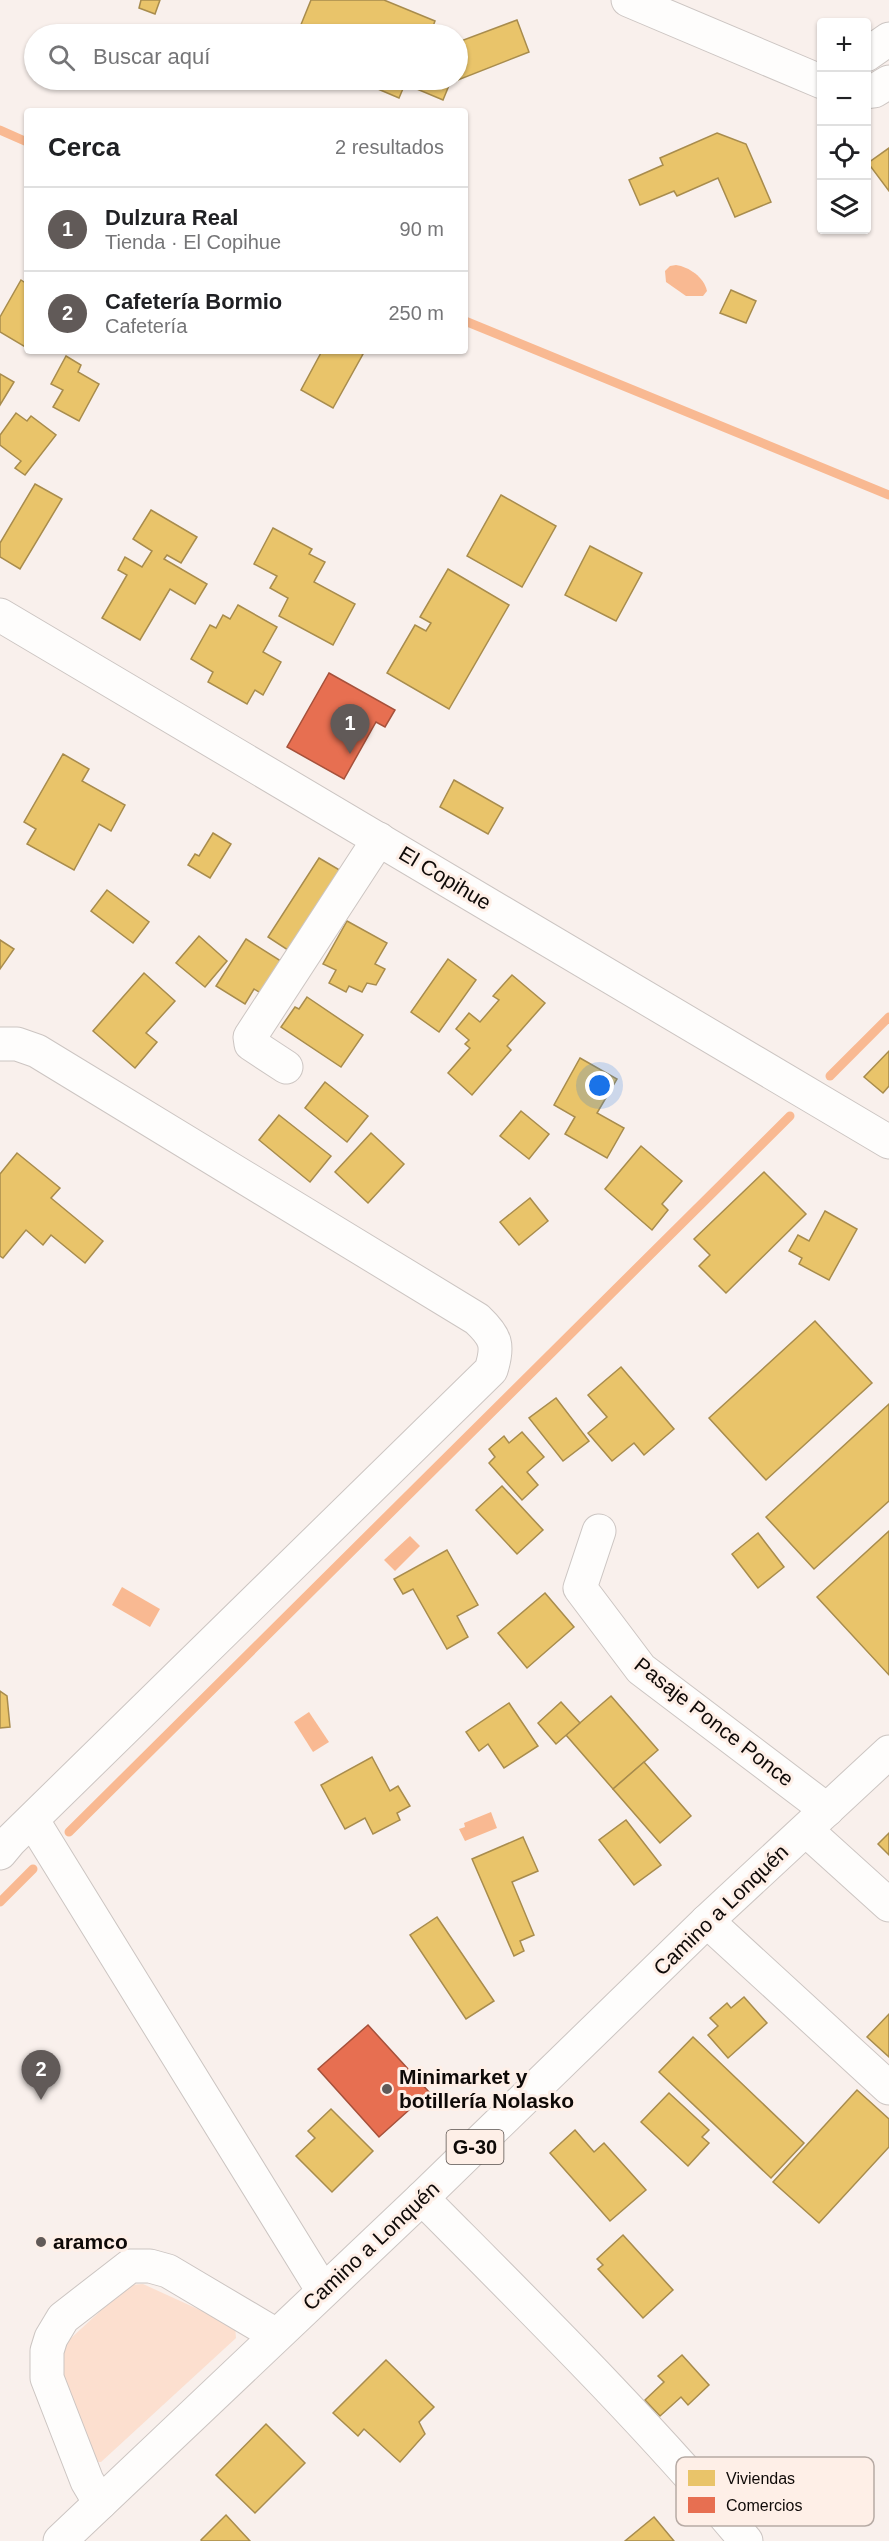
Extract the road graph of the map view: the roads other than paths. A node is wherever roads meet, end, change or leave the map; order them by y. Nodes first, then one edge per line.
1 (628, 0) edge
2 (889, 39) edge
3 (871, 52) edge
4 (817, 80) edge
5 (889, 82) edge
6 (871, 91) edge
7 (0, 615) edge
8 (379, 839) junction
9 (0, 1044) edge
10 (286, 1067) dead end
11 (889, 1142) edge
12 (599, 1531) dead end
13 (889, 1752) edge
14 (816, 1820) junction
15 (11, 1838) edge
16 (889, 1905) edge
17 (708, 1922) junction
18 (889, 2088) edge
19 (422, 2198) junction
20 (323, 2291) junction
21 (276, 2335) junction
22 (676, 2459) edge
23 (100, 2503) junction
24 (734, 2526) edge
25 (60, 2541) edge
26 (746, 2541) edge

1 - 4 street
2 - 3 street
5 - 6 street
7 - 8 street, El Copihue
8 - 10 street
8 - 11 street, El Copihue
9 - 15 street
12 - 14 street, Pasaje Ponce Ponce
13 - 14 street, Camino a Lonquén / G-30
14 - 16 street
14 - 17 street, Camino a Lonquén / G-30
15 - 20 street
17 - 18 street
17 - 19 street, Camino a Lonquén / G-30
19 - 20 street, Camino a Lonquén / G-30
19 - 22 street
20 - 21 street, Camino a Lonquén / G-30
21 - 23 street, Camino a Lonquén / G-30
21 - 23 street
23 - 25 street, Camino a Lonquén / G-30
24 - 26 street

